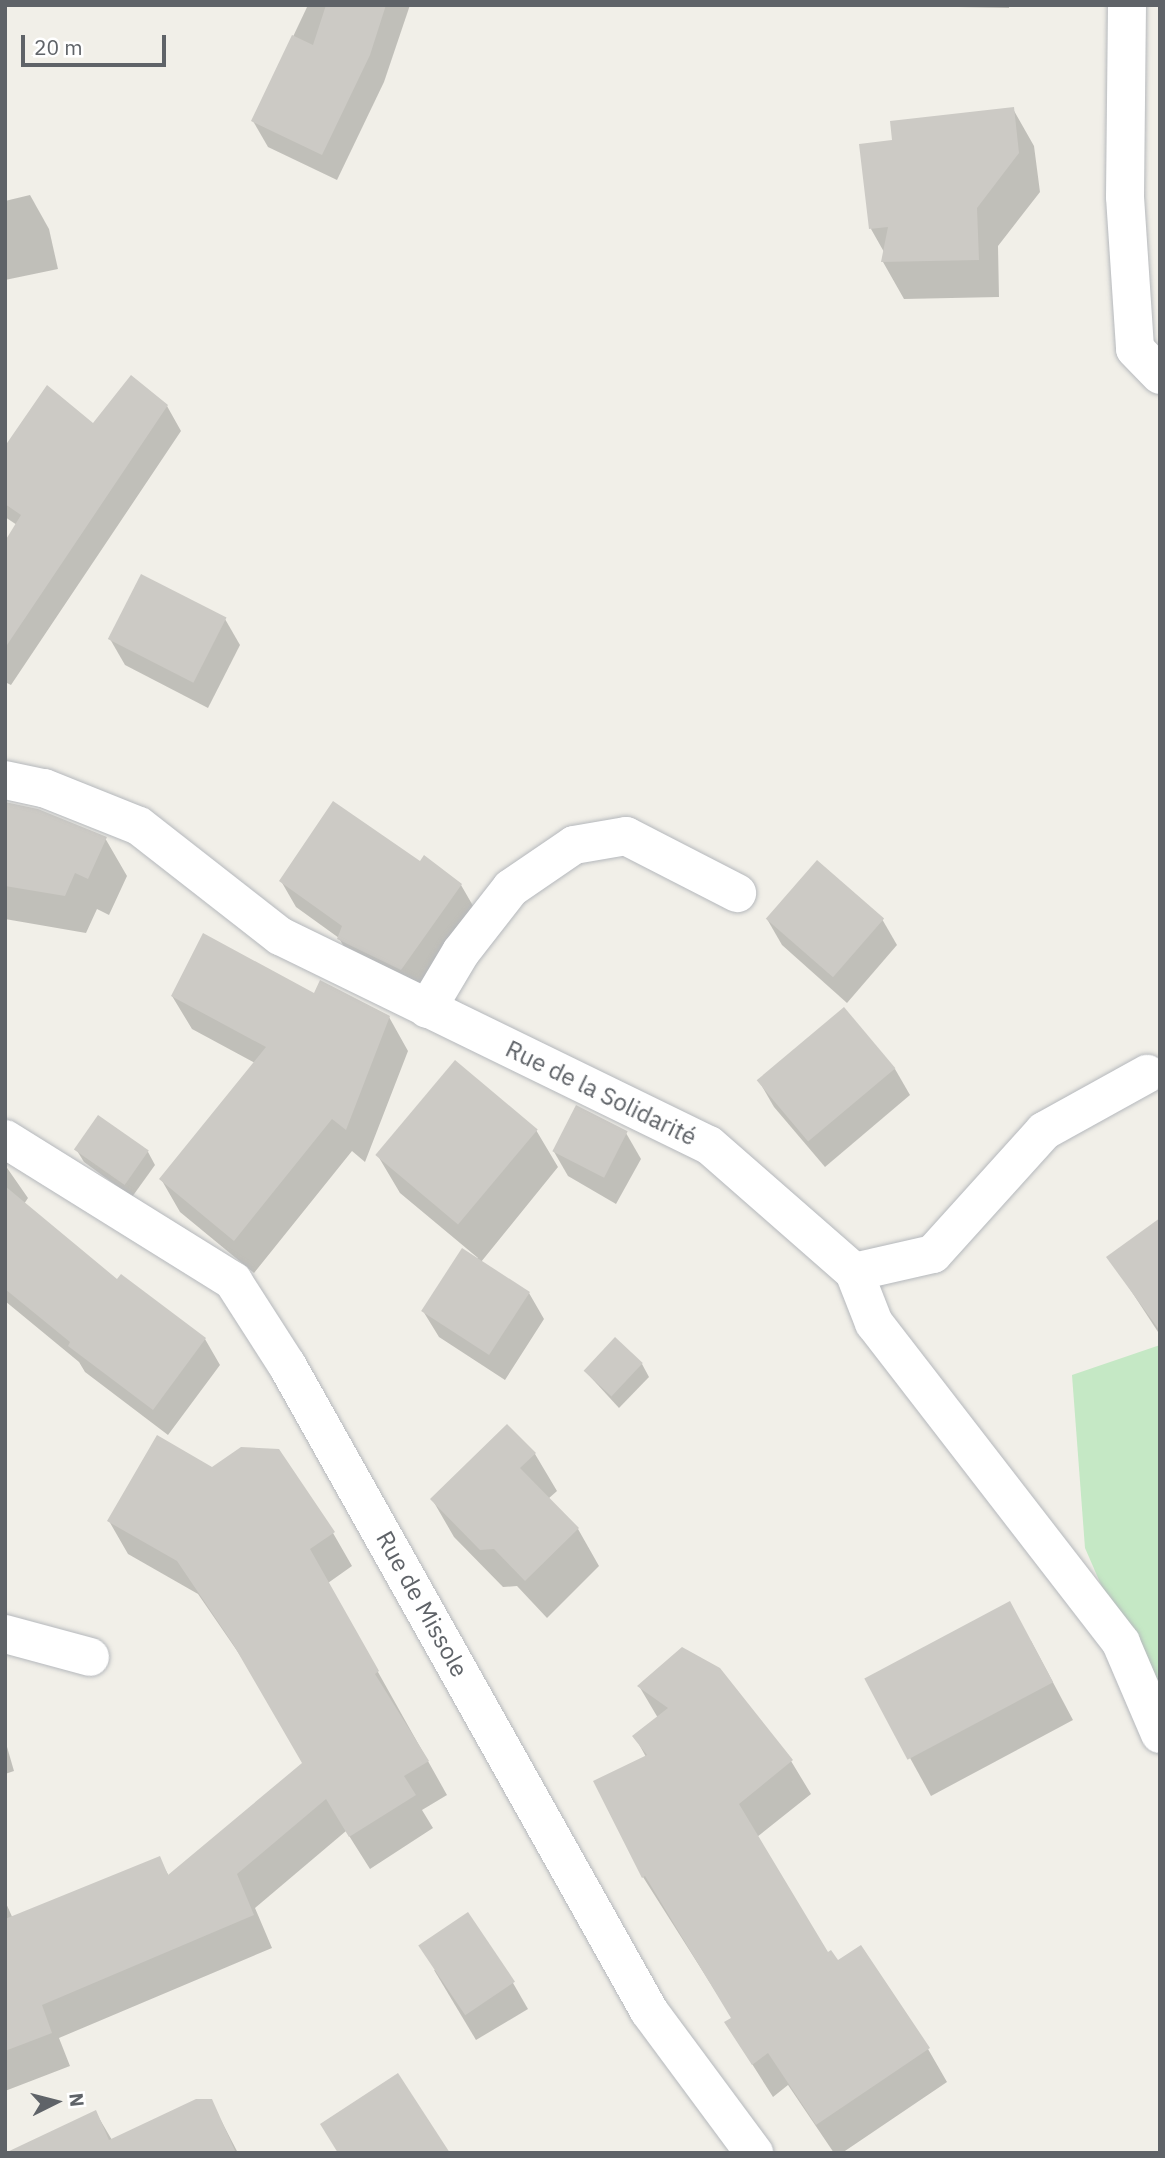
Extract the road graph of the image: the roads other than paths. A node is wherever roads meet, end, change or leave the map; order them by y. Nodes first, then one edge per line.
1 (1127, 5) edge
2 (1160, 375) edge
3 (5, 780) edge
4 (737, 893) dead end
5 (427, 1009) junction
6 (1147, 1074) dead end
7 (5, 1139) edge
8 (854, 1272) junction
9 (5, 1634) edge
10 (90, 1657) dead end
11 (1160, 1734) edge
12 (754, 2153) edge

1 - 2 street
3 - 5 street, Rue de la Solidarité
4 - 5 street
5 - 8 street, Rue de la Solidarité
6 - 8 street
7 - 12 street, Rue de Missole
8 - 11 street
9 - 10 street

